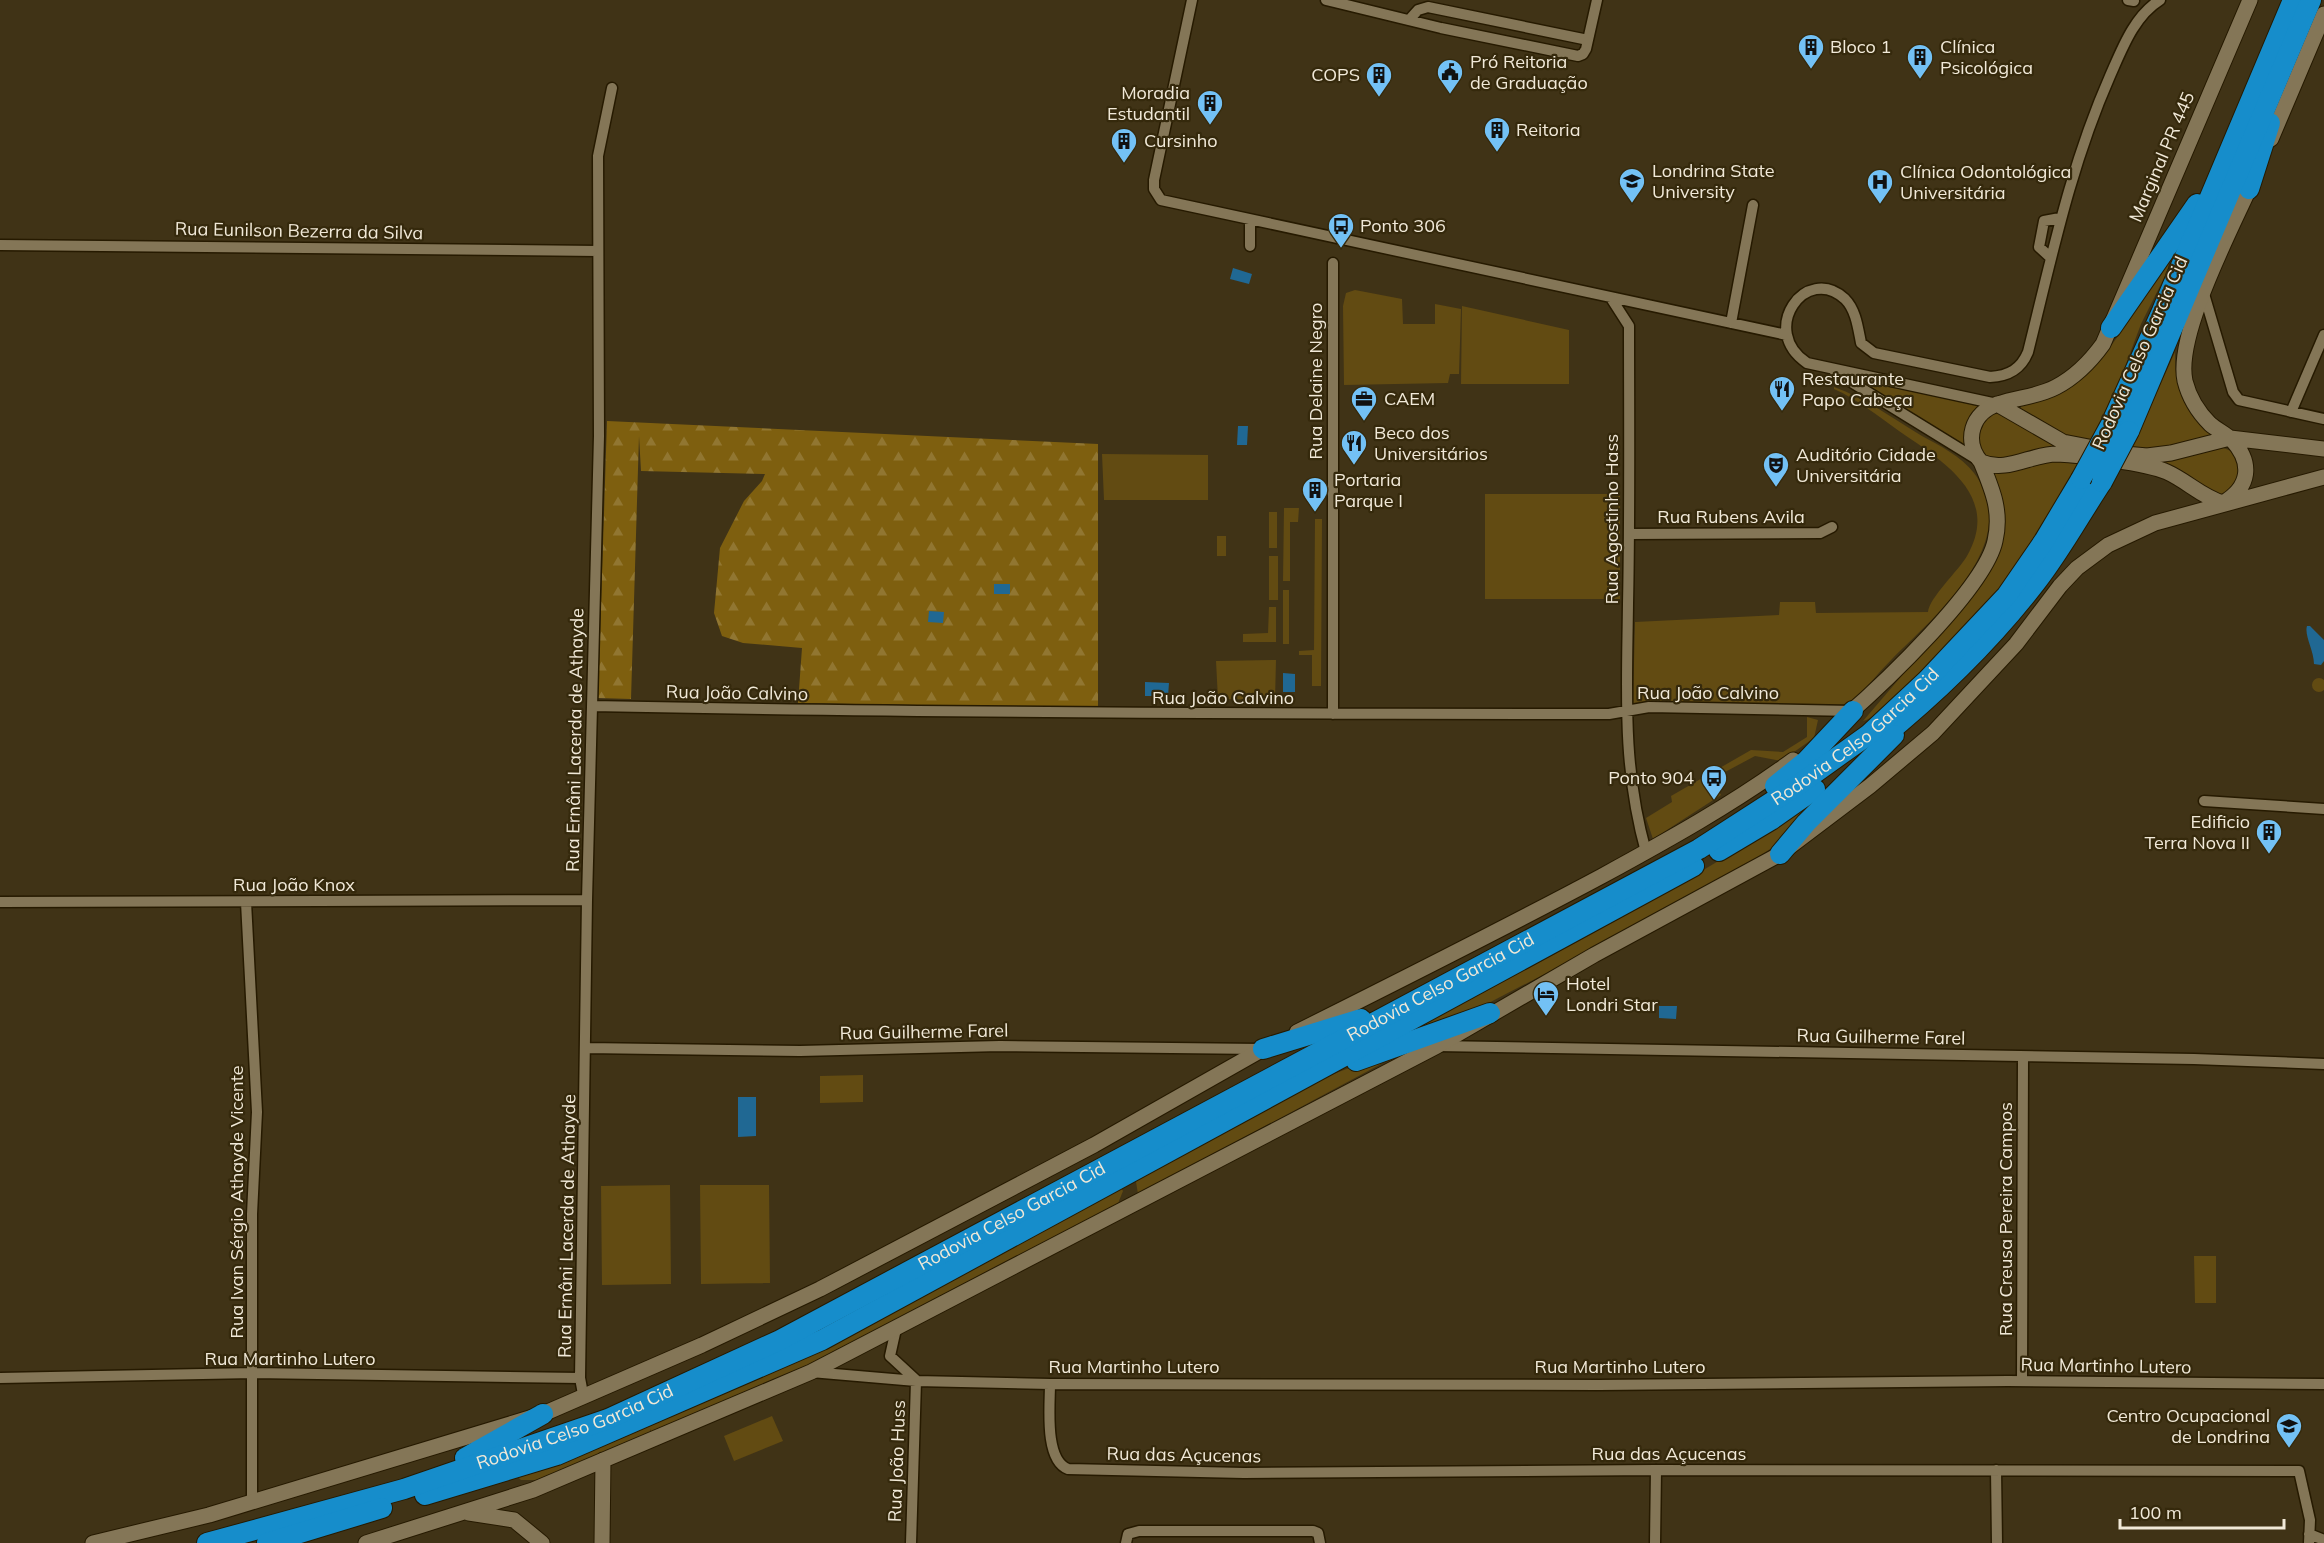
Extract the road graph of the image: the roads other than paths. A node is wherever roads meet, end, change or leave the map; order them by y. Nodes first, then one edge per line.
1 (1192, 0) edge
2 (1326, 0) edge
3 (1597, 0) edge
4 (2160, 0) edge
5 (2248, 1) edge
6 (2309, 6) edge
7 (1409, 20) junction
8 (1588, 40) junction
9 (612, 88) dead end
10 (2224, 162) junction
11 (2249, 189) joint
12 (1754, 205) dead end
13 (1250, 221) junction
14 (0, 245) edge
15 (1250, 246) dead end
16 (598, 251) junction
17 (1333, 263) dead end
18 (2204, 294) junction
19 (1611, 298) junction
20 (1731, 323) junction
21 (2111, 328) junction
22 (1787, 335) junction
23 (2324, 335) edge
24 (1830, 368) junction
25 (1997, 404) junction
26 (2291, 412) junction
27 (2324, 419) edge
28 (2120, 427) junction
29 (2230, 438) junction
30 (2324, 449) edge
31 (1981, 462) junction
32 (2324, 477) edge
33 (2223, 503) junction
34 (1832, 527) dead end
35 (1629, 534) junction
36 (592, 706) junction
37 (1919, 708) junction
38 (1852, 711) junction
39 (1625, 712) junction
40 (1333, 714) junction
41 (2204, 801) dead end
42 (2324, 809) edge
43 (1699, 849) junction
44 (1646, 852) junction
45 (1780, 854) junction
46 (587, 900) junction
47 (0, 902) edge
48 (246, 902) junction
49 (1401, 1007) junction
50 (1490, 1013) junction
51 (1437, 1046) junction
52 (586, 1048) junction
53 (1263, 1048) junction
54 (2023, 1057) junction
55 (2324, 1064) edge
56 (1316, 1073) junction
57 (896, 1329) junction
58 (811, 1372) junction
59 (253, 1373) junction
60 (0, 1378) edge
61 (580, 1378) junction
62 (916, 1381) junction
63 (2022, 1382) junction
64 (1050, 1384) junction
65 (2324, 1384) edge
66 (583, 1394) junction
67 (543, 1414) junction
68 (603, 1461) junction
69 (1656, 1470) junction
70 (1996, 1470) junction
71 (404, 1489) junction
72 (252, 1502) junction
73 (466, 1513) junction
74 (1235, 1537) edge
75 (2309, 1538) edge
76 (2324, 1540) edge
77 (93, 1543) edge
78 (207, 1543) edge
79 (267, 1543) edge
80 (366, 1543) edge
81 (542, 1543) edge
82 (602, 1543) edge
83 (911, 1543) edge
84 (1126, 1543) edge
85 (1320, 1543) edge
86 (1655, 1543) edge
87 (1997, 1543) edge

1 - 13 street
2 - 7 street
3 - 8 street
4 - 22 street
5 - 21 street, Marginal PR 445
6 - 10 highway, Rodovia Celso Garcia Cid
6 - 11 highway
6 - 28 highway, Rodovia Celso Garcia Cid
7 - 8 street
7 - 8 street
9 - 16 street, Rua Ernâni Lacerda de Athayde
10 - 21 highway
10 - 28 highway, Rodovia Celso Garcia Cid
11 - 18 street
12 - 20 street
13 - 15 street
13 - 19 street
14 - 16 street, Rua Eunilson Bezerra da Silva
16 - 36 street, Rua Ernâni Lacerda de Athayde
17 - 40 street, Rua Delaine Negro
18 - 26 street
18 - 29 street
19 - 20 street
19 - 35 street, Rua Agostinho Hass
20 - 22 street
21 - 25 street, Marginal PR 445
22 - 24 street
23 - 26 street
24 - 25 street
24 - 31 street
25 - 29 street
25 - 31 street, Rodovia Celso Garcia Cid
26 - 27 street
28 - 37 highway, Rodovia Celso Garcia Cid, bridge
28 - 43 highway, Rodovia Celso Garcia Cid, bridge
29 - 30 street
29 - 33 street
31 - 33 street
31 - 38 street, Rodovia Celso Garcia Cid
32 - 33 street
33 - 45 street
34 - 35 street, Rua Rubens Avila
35 - 39 street, Rua Agostinho Hass
36 - 40 street, Rua João Calvino
36 - 46 street, Rua Ernâni Lacerda de Athayde
37 - 45 highway
37 - 56 highway, Rodovia Celso Garcia Cid
38 - 39 street, Rua João Calvino
38 - 43 highway
38 - 44 street, Rodovia Celso Garcia Cid
39 - 40 street, Rua João Calvino
39 - 44 street, Rua Agostinho Hass
41 - 42 street
43 - 49 highway, Rodovia Celso Garcia Cid
44 - 53 street, Rodovia Celso Garcia Cid
45 - 50 street
46 - 48 street, Rua João Knox
46 - 52 street, Rua Ernâni Lacerda de Athayde
47 - 48 street, Rua João Knox
48 - 59 street, Rua Ivan Sérgio Athayde Vicente
49 - 53 highway
49 - 71 highway, Rodovia Celso Garcia Cid
50 - 51 street
50 - 56 highway
51 - 54 street, Rua Guilherme Farel
51 - 57 street
52 - 53 street, Rua Guilherme Farel
52 - 61 street, Rua Ernâni Lacerda de Athayde
53 - 66 street, Rodovia Celso Garcia Cid
54 - 55 street, Rua Guilherme Farel
54 - 63 street, Rua Creusa Pereira Campos
56 - 79 highway, Rodovia Celso Garcia Cid
57 - 58 street
57 - 62 street, Rua João Huss
58 - 62 street, Rua João Huss
58 - 68 street
59 - 60 street, Rua Martinho Lutero
59 - 61 street, Rua Martinho Lutero
59 - 72 street, Rua Ivan Sérgio Athayde Vicente
61 - 66 street, Rua Ernâni Lacerda de Athayde
62 - 64 street, Rua Martinho Lutero
62 - 83 street, Rua João Huss
63 - 64 street, Rua Martinho Lutero
63 - 65 street, Rua Martinho Lutero
64 - 69 street, Rua das Açucenas
66 - 67 street, Rodovia Celso Garcia Cid
67 - 71 highway
67 - 72 street, Rodovia Celso Garcia Cid
68 - 73 street
68 - 82 street
69 - 70 street, Rua das Açucenas
69 - 86 street
70 - 75 street, Rua das Açucenas
70 - 87 street
71 - 78 highway, Rodovia Celso Garcia Cid
72 - 77 street, Rodovia Celso Garcia Cid
73 - 80 street
73 - 81 street
74 - 84 street
74 - 85 street
75 - 76 street

